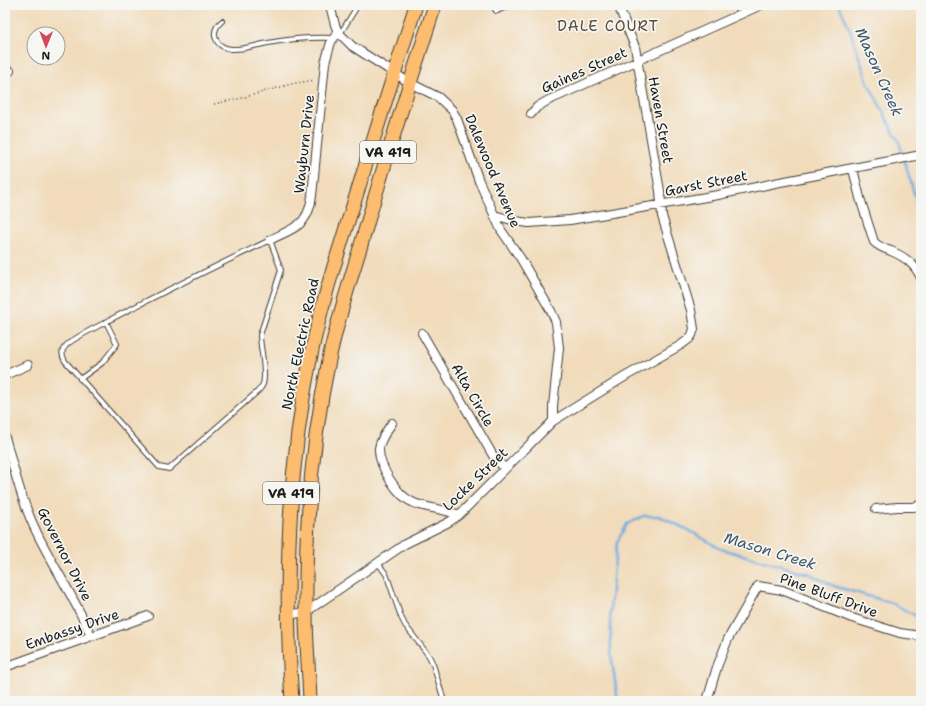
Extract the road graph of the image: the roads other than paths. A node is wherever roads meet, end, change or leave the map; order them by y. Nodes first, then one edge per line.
1 (330, 5) edge
2 (358, 5) edge
3 (416, 5) edge
4 (435, 5) edge
5 (505, 5) edge
6 (618, 5) edge
7 (761, 5) edge
8 (497, 9) dead end
9 (222, 21) dead end
10 (337, 35) junction
11 (637, 60) junction
12 (394, 74) junction
13 (410, 83) junction
14 (531, 114) dead end
15 (921, 155) edge
16 (853, 168) junction
17 (660, 205) junction
18 (494, 214) junction
19 (270, 240) junction
20 (921, 278) edge
21 (106, 322) junction
22 (422, 333) dead end
23 (674, 349) joint
24 (28, 365) dead end
25 (5, 375) edge
26 (80, 378) junction
27 (553, 421) junction
28 (392, 423) dead end
29 (5, 437) edge
30 (505, 468) junction
31 (921, 504) edge
32 (876, 509) dead end
33 (459, 515) junction
34 (378, 563) junction
35 (306, 612) junction
36 (287, 615) junction
37 (148, 616) dead end
38 (91, 636) junction
39 (921, 636) edge
40 (5, 666) edge
41 (292, 701) edge
42 (310, 701) edge
43 (444, 701) edge
44 (707, 701) edge

1 - 10 street, Dalewood Avenue
2 - 10 lane
3 - 12 main road, North Electric Road / VA 419
4 - 13 main road, VA 419
5 - 8 street
6 - 11 street, Haven Street
7 - 11 street, Gaines Street
9 - 10 lane
10 - 12 street, Dalewood Avenue
10 - 19 street, Wayburn Drive
11 - 14 street, Gaines Street
11 - 17 street, Haven Street
12 - 13 street, Dalewood Avenue
12 - 36 main road, North Electric Road / VA 419
13 - 18 street, Dalewood Avenue
13 - 35 main road, VA 419
15 - 16 street, Garst Street
16 - 17 street, Garst Street
16 - 20 street
17 - 18 street, Garst Street
17 - 23 street, Haven Street
18 - 27 street, Dalewood Avenue
19 - 21 lane
19 - 26 lane
21 - 26 lane
21 - 26 lane
22 - 30 street, Alta Circle
23 - 27 street, Locke Street
24 - 25 street
27 - 30 street, Locke Street
28 - 33 street
29 - 38 street, Governor Drive
30 - 33 street, Locke Street
31 - 32 street
33 - 34 street, Locke Street
34 - 35 street, Locke Street
34 - 43 lane
35 - 36 street, Locke Street
35 - 42 main road, VA 419
36 - 41 main road, North Electric Road / VA 419
37 - 38 street, Embassy Drive
38 - 40 street, Embassy Drive
39 - 44 street, Pine Bluff Drive

